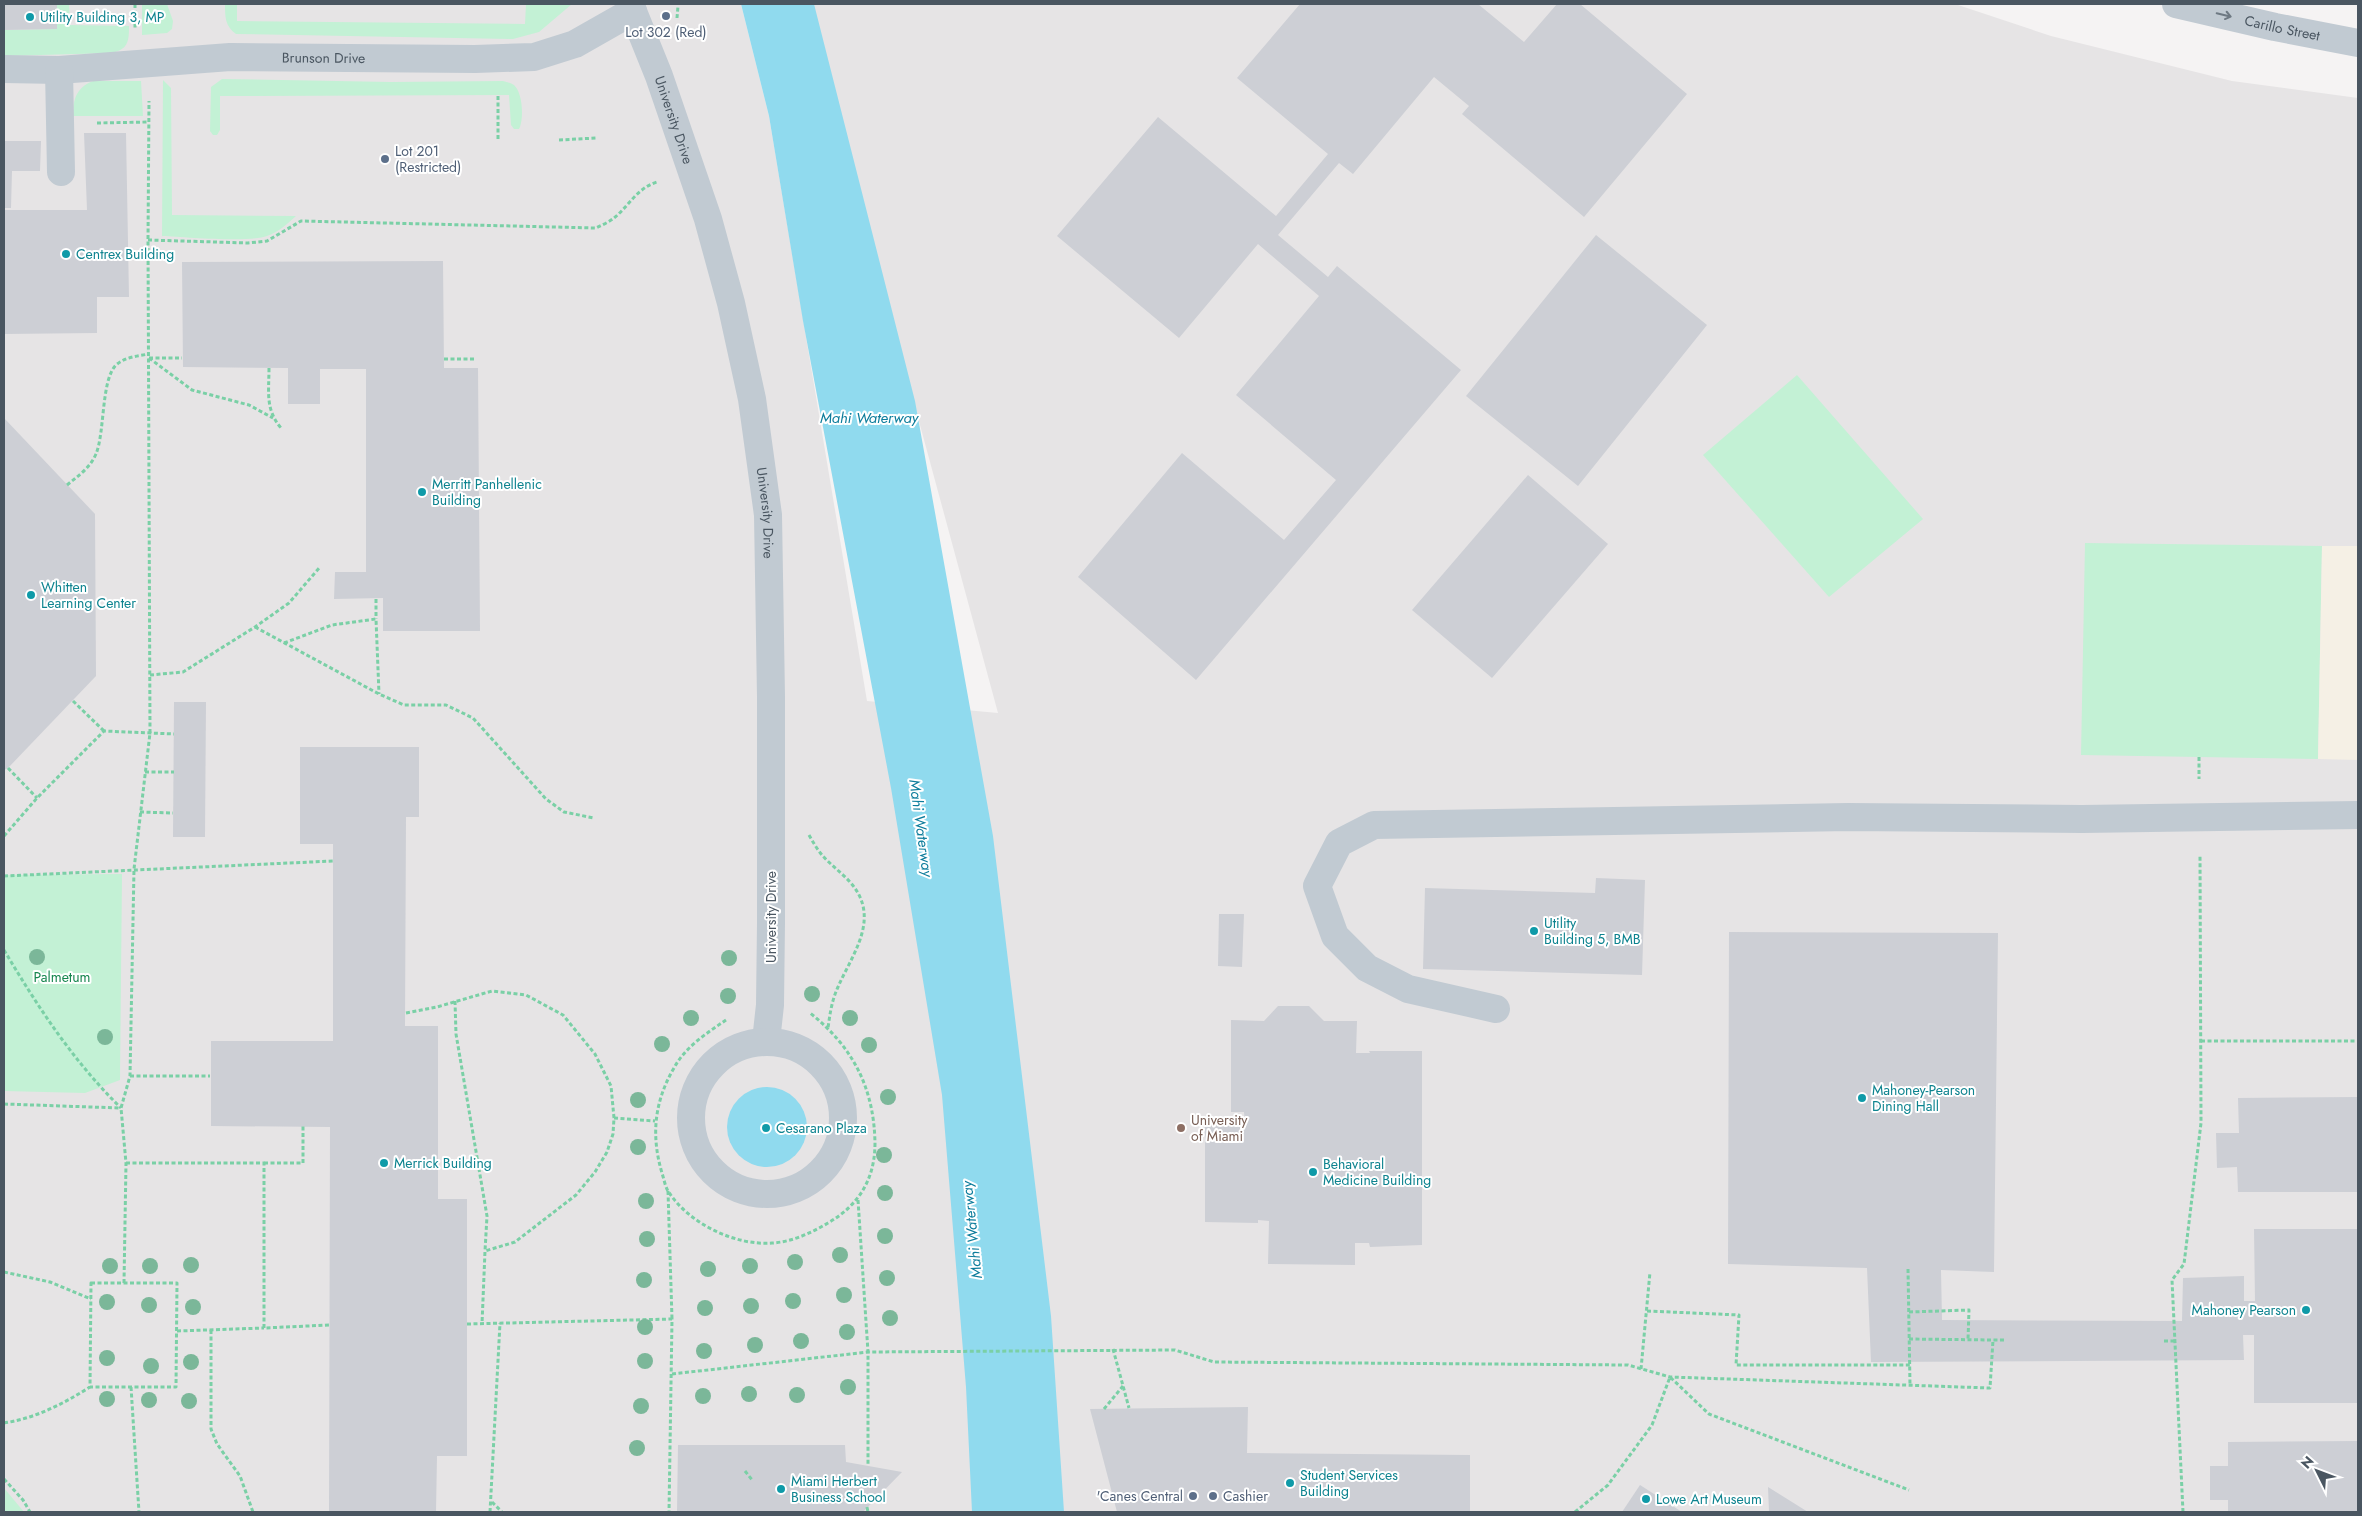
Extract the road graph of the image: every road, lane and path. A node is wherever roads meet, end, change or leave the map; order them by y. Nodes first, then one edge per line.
1 (135, 4) edge
2 (2176, 4) edge
3 (631, 7) edge
4 (135, 36) dead end
5 (2358, 43) edge
6 (4, 70) edge
7 (59, 70) junction
8 (498, 95) dead end
9 (150, 96) dead end
10 (149, 122) junction
11 (93, 123) dead end
12 (596, 138) dead end
13 (498, 140) dead end
14 (559, 140) dead end
15 (61, 172) dead end
16 (658, 182) dead end
17 (148, 240) junction
18 (148, 356) junction
19 (182, 358) dead end
20 (444, 359) dead end
21 (475, 359) dead end
22 (269, 368) dead end
23 (272, 418) junction
24 (281, 428) dead end
25 (68, 485) dead end
26 (320, 567) dead end
27 (376, 599) dead end
28 (376, 619) junction
29 (255, 627) junction
30 (283, 644) junction
31 (150, 675) junction
32 (379, 694) junction
33 (73, 701) dead end
34 (104, 731) junction
35 (150, 733) junction
36 (174, 734) dead end
37 (8, 768) dead end
38 (145, 772) junction
39 (174, 772) dead end
40 (38, 798) junction
41 (140, 812) junction
42 (173, 812) dead end
43 (2358, 815) edge
44 (594, 818) dead end
45 (4, 836) edge
46 (2200, 850) dead end
47 (334, 861) dead end
48 (134, 869) junction
49 (4, 876) edge
50 (4, 950) edge
51 (455, 1001) junction
52 (1496, 1009) dead end
53 (406, 1013) dead end
54 (810, 1013) dead end
55 (726, 1020) dead end
56 (766, 1041) junction
57 (2201, 1041) junction
58 (2358, 1041) edge
59 (130, 1076) junction
60 (210, 1076) dead end
61 (4, 1104) edge
62 (121, 1108) junction
63 (614, 1118) junction
64 (655, 1121) junction
65 (302, 1126) dead end
66 (126, 1163) junction
67 (264, 1163) junction
68 (668, 1190) junction
69 (858, 1200) junction
70 (485, 1251) junction
71 (1908, 1269) dead end
72 (4, 1272) edge
73 (1650, 1272) dead end
74 (124, 1283) junction
75 (91, 1299) junction
76 (1647, 1311) junction
77 (1909, 1312) junction
78 (672, 1319) junction
79 (500, 1323) junction
80 (467, 1324) dead end
81 (482, 1324) junction
82 (329, 1325) dead end
83 (264, 1328) junction
84 (211, 1330) junction
85 (177, 1331) junction
86 (1909, 1339) junction
87 (1968, 1340) junction
88 (1993, 1340) junction
89 (2004, 1340) dead end
90 (2175, 1340) junction
91 (2164, 1341) dead end
92 (1113, 1349) junction
93 (868, 1352) junction
94 (1910, 1365) junction
95 (1641, 1368) junction
96 (672, 1374) junction
97 (1670, 1377) junction
98 (1123, 1385) junction
99 (1910, 1385) junction
100 (90, 1387) junction
101 (131, 1387) junction
102 (1129, 1408) dead end
103 (1104, 1409) dead end
104 (4, 1423) edge
105 (868, 1465) dead end
106 (745, 1472) dead end
107 (4, 1479) edge
108 (753, 1481) dead end
109 (1909, 1490) dead end
110 (491, 1502) junction
111 (867, 1507) dead end
112 (30, 1512) edge
113 (138, 1512) edge
114 (253, 1512) edge
115 (490, 1512) edge
116 (502, 1512) edge
117 (669, 1512) edge
118 (868, 1512) edge
119 (1575, 1512) edge
120 (2183, 1512) edge

1 - 4 path
2 -> 5 street, Carillo Street
3 - 7 street, Brunson Drive
3 - 56 street, University Drive
6 - 7 street, Brunson Drive
7 - 15 street
8 - 13 path
9 - 10 path
10 - 11 path
10 - 17 path
12 - 14 path
16 - 17 path
17 - 18 path
18 - 19 path
18 - 23 path
18 - 25 path
18 - 31 path
20 - 21 path
22 - 23 path
23 - 24 path
26 - 29 path
27 - 28 path
28 - 30 path
28 - 32 path
29 - 30 path
29 - 31 path
30 - 32 path
31 - 35 path
32 - 44 path
33 - 34 path
34 - 35 path
34 - 40 path
35 - 36 path
35 - 38 path
37 - 40 path
38 - 39 path
38 - 41 path
40 - 45 path
41 - 42 path
41 - 48 path
43 - 52 street
46 - 57 path
47 - 48 path
48 - 49 path
48 - 59 path
50 - 62 path
51 - 53 path
51 - 63 path
51 - 70 path
54 - 69 path
55 - 64 path
56 - 56 street
57 - 58 path
57 - 90 path
59 - 60 path
59 - 62 path
61 - 62 path
62 - 66 path
63 - 64 path
63 - 70 path
64 - 68 path
65 - 67 path
66 - 67 path
66 - 74 path
67 - 83 path
68 - 69 path
68 - 78 path
69 - 93 path
70 - 81 path
71 - 77 path
72 - 75 path
73 - 76 path
74 - 75 path
74 - 85 path
75 - 100 path
76 - 94 path
76 - 95 path
77 - 86 path
77 - 87 path
78 - 79 path
78 - 96 path
79 - 81 path
79 - 110 path
80 - 81 path
82 - 83 path
83 - 84 path
84 - 85 path
84 - 114 path
85 - 101 path
86 - 87 path
86 - 94 path
87 - 88 path
88 - 89 path
88 - 99 path
90 - 91 path
90 - 120 path
92 - 93 path
92 - 95 path
92 - 98 path
93 - 96 path
93 - 105 path
94 - 99 path
95 - 97 path
96 - 117 path
97 - 99 path
97 - 109 path
97 - 119 path
98 - 102 path
98 - 103 path
100 - 101 path
100 - 104 path
101 - 113 path
106 - 108 path
107 - 112 path
110 - 115 path
110 - 116 path
111 - 118 path

